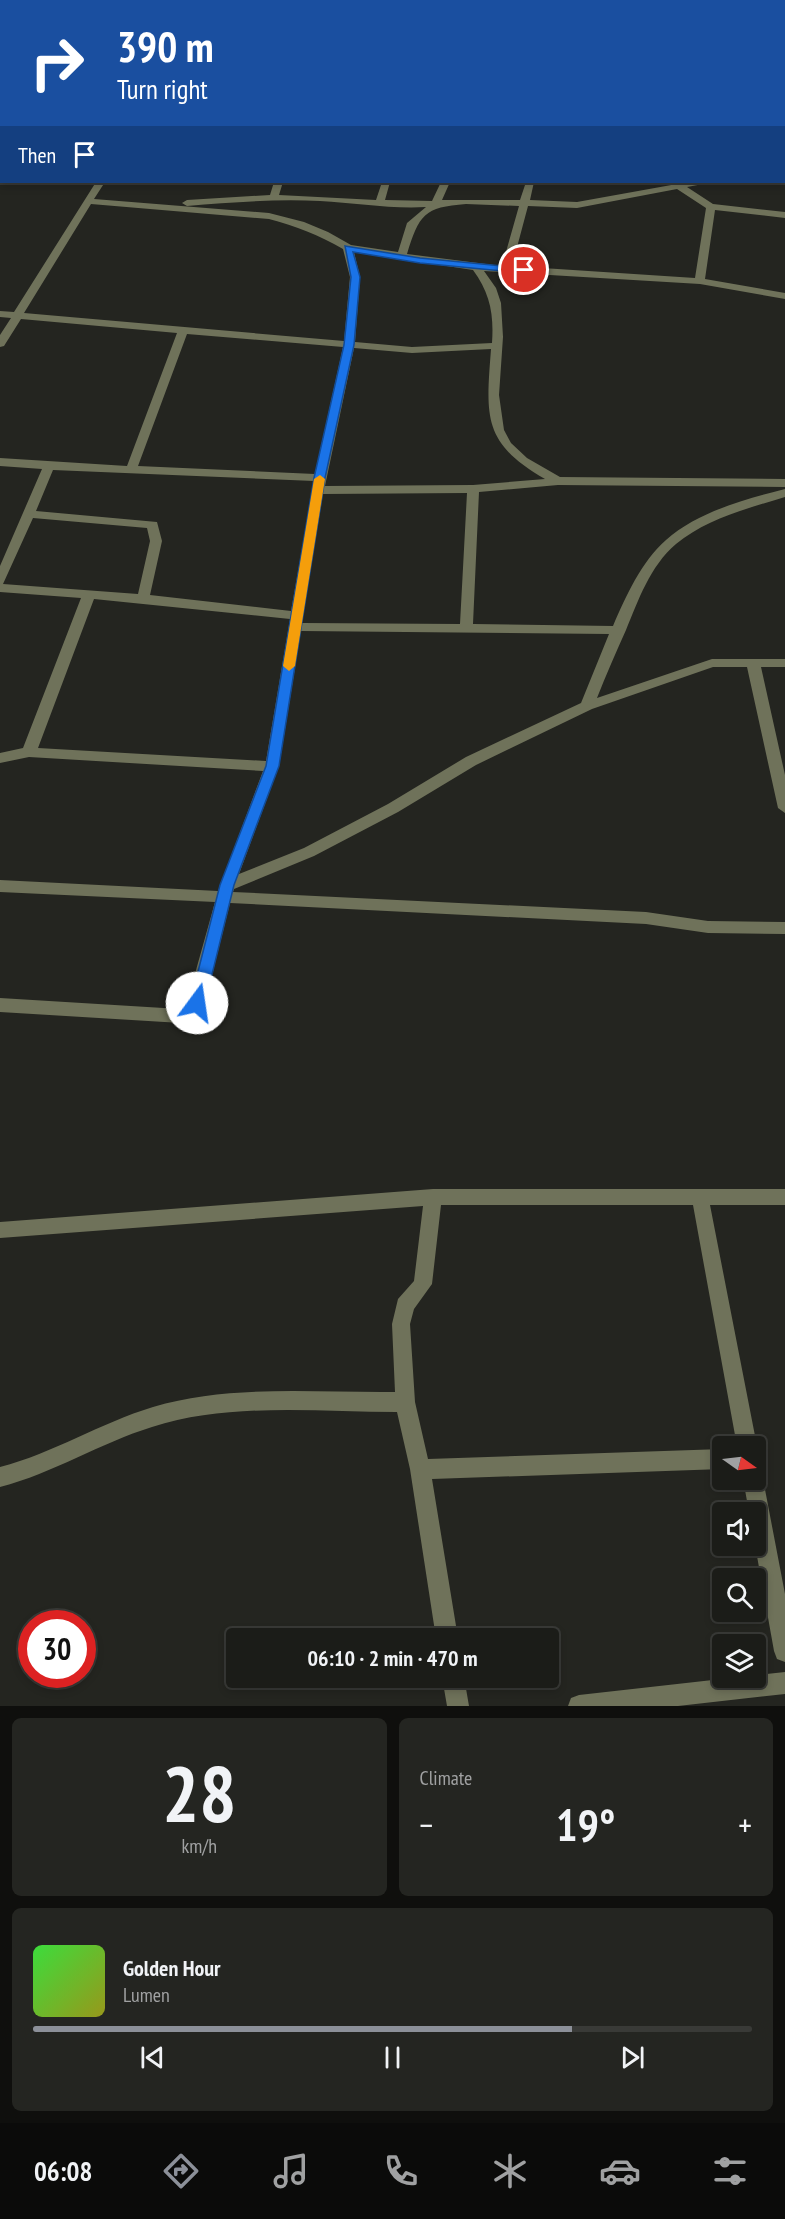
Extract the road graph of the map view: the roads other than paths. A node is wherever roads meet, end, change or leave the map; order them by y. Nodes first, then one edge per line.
1 (99, 183) edge
2 (278, 183) edge
3 (386, 183) edge
4 (445, 183) edge
5 (530, 183) edge
6 (635, 183) edge
7 (695, 183) edge
8 (679, 186) junction
9 (632, 196) junction
10 (274, 198) junction
11 (89, 201) junction
12 (380, 201) junction
13 (436, 203) junction
14 (522, 203) junction
15 (155, 207) junction
16 (711, 207) junction
17 (785, 215) edge
18 (348, 248) junction
19 (401, 257) junction
20 (476, 267) junction
21 (506, 269) junction
22 (700, 280) junction
23 (785, 296) edge
24 (0, 314) edge
25 (20, 315) junction
26 (183, 330) junction
27 (0, 344) edge
28 (349, 345) junction
29 (497, 346) junction
30 (0, 462) edge
31 (49, 466) junction
32 (131, 470) junction
33 (558, 482) junction
34 (785, 483) edge
35 (319, 484) junction
36 (473, 489) junction
37 (785, 493) edge
38 (29, 514) junction
39 (0, 581) edge
40 (0, 588) edge
41 (89, 594) junction
42 (143, 598) junction
43 (296, 621) junction
44 (466, 628) junction
45 (619, 630) junction
46 (753, 662) junction
47 (785, 663) edge
48 (587, 706) junction
49 (29, 753) junction
50 (0, 758) edge
51 (272, 766) junction
52 (785, 808) edge
53 (0, 886) edge
54 (225, 891) junction
55 (785, 928) edge
56 (0, 1005) edge
57 (433, 1197) junction
58 (700, 1197) junction
59 (785, 1197) edge
60 (0, 1230) edge
61 (405, 1402) junction
62 (745, 1436) edge
63 (712, 1459) edge
64 (420, 1469) junction
65 (0, 1477) edge
66 (755, 1490) edge
67 (445, 1628) edge
68 (785, 1651) edge
69 (785, 1683) edge
70 (455, 1688) edge
71 (458, 1706) edge
72 (579, 1706) edge

1 - 11 street
2 - 10 street
3 - 12 street
4 - 13 street
5 - 14 street
6 - 9 street
7 - 8 street
8 - 9 street
8 - 16 street
9 - 14 street
10 - 12 street
10 - 15 street
11 - 15 street
11 - 25 street
12 - 13 street
13 - 14 street
13 - 19 street
14 - 21 street
15 - 18 street
16 - 17 street
16 - 22 street
18 - 19 street
18 - 28 street
19 - 20 street
20 - 21 street
20 - 29 street
21 - 22 street
22 - 23 street
24 - 25 street
25 - 26 street
25 - 27 street
26 - 28 street
26 - 32 street
28 - 29 street
28 - 35 street
29 - 33 street
30 - 31 street
31 - 32 street
31 - 38 street
32 - 35 street
33 - 34 street
33 - 36 street
35 - 36 street
35 - 43 street
36 - 44 street
37 - 45 street
38 - 39 street
38 - 42 street
40 - 41 street
41 - 42 street
41 - 49 street
42 - 43 street
43 - 44 street
43 - 51 street
44 - 45 street
45 - 48 street
46 - 47 street
46 - 48 street
46 - 52 street
48 - 54 street
49 - 50 street
49 - 51 street
51 - 54 street
53 - 54 street
54 - 55 street
54 - 56 street
57 - 58 street
57 - 60 street
57 - 61 street
58 - 59 street
58 - 62 street
61 - 64 street
61 - 65 street
63 - 64 street
64 - 67 street
66 - 68 street
69 - 72 street
70 - 71 street

